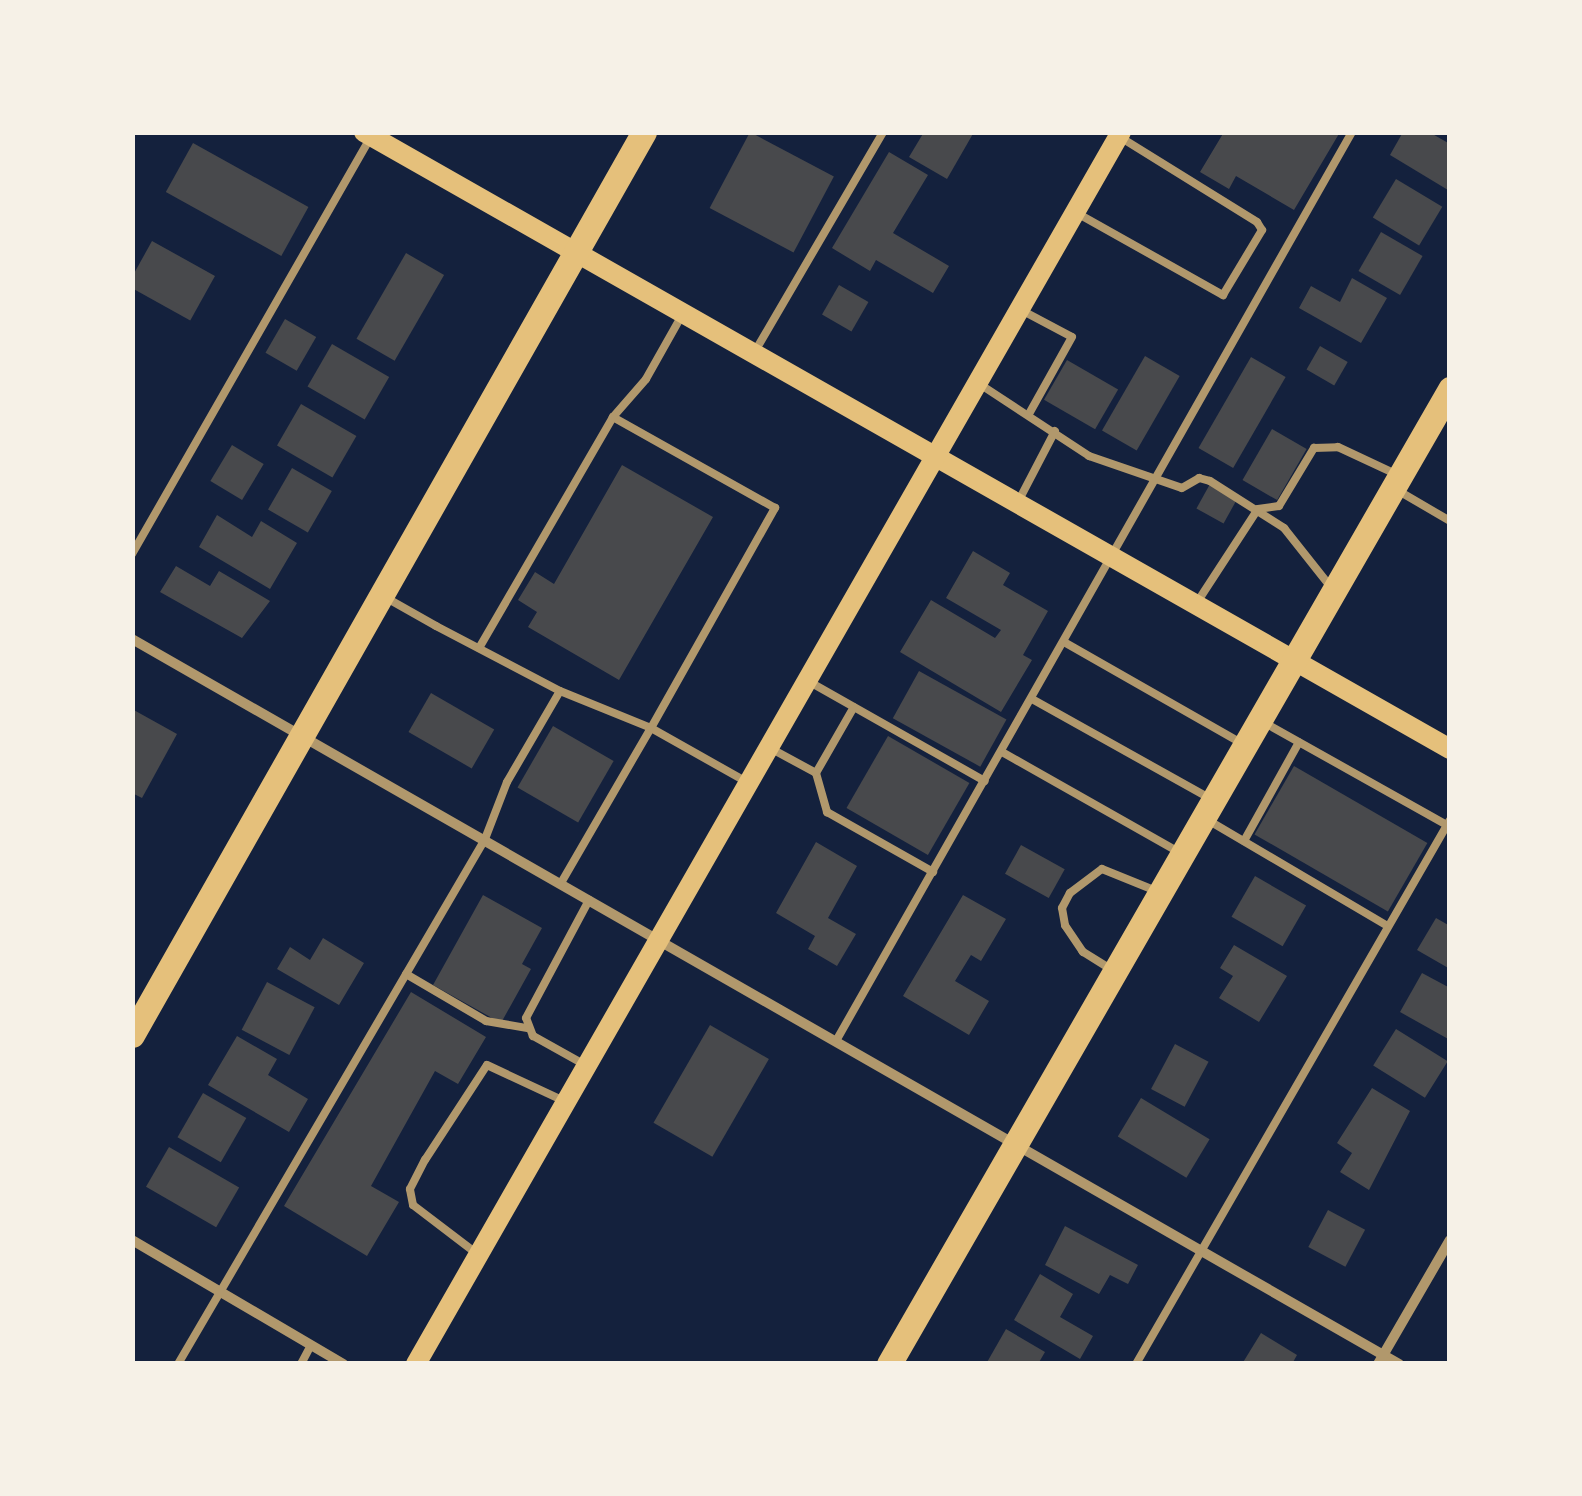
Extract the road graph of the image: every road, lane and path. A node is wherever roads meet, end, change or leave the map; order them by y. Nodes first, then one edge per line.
1 (644, 132) edge
2 (883, 132) edge
3 (1352, 132) edge
4 (370, 134) edge
5 (1120, 134) edge
6 (1075, 212) junction
7 (575, 252) junction
8 (1020, 309) junction
9 (684, 313) junction
10 (754, 353) junction
11 (978, 383) junction
12 (1450, 389) edge
13 (1030, 412) junction
14 (613, 417) junction
15 (1055, 431) junction
16 (936, 456) junction
17 (1155, 482) junction
18 (1397, 482) junction
19 (1018, 502) junction
20 (1258, 509) junction
21 (1450, 521) edge
22 (132, 554) edge
23 (1113, 558) junction
24 (1335, 592) junction
25 (380, 594) junction
26 (1196, 604) junction
27 (132, 639) edge
28 (1064, 642) junction
29 (478, 648) junction
30 (1296, 661) junction
31 (808, 681) junction
32 (560, 692) junction
33 (1032, 699) junction
34 (854, 707) junction
35 (1262, 721) junction
36 (650, 728) junction
37 (300, 732) junction
38 (1299, 742) junction
39 (1247, 747) junction
40 (770, 748) junction
41 (1450, 749) edge
42 (1002, 752) junction
43 (816, 773) junction
44 (985, 781) junction
45 (749, 784) junction
46 (1210, 810) junction
47 (1448, 822) edge
48 (485, 839) junction
49 (1244, 841) junction
50 (1185, 856) junction
51 (933, 872) junction
52 (561, 884) junction
53 (1163, 895) junction
54 (589, 900) junction
55 (1388, 926) junction
56 (659, 940) junction
57 (1118, 973) junction
58 (406, 974) junction
59 (527, 1028) junction
60 (132, 1035) edge
61 (836, 1042) junction
62 (587, 1066) junction
63 (566, 1102) junction
64 (1019, 1146) junction
65 (132, 1240) edge
66 (1450, 1240) edge
67 (1201, 1250) junction
68 (479, 1254) junction
69 (219, 1290) junction
70 (312, 1345) junction
71 (1381, 1359) edge
72 (178, 1364) edge
73 (301, 1364) edge
74 (344, 1364) edge
75 (416, 1364) edge
76 (890, 1364) edge
77 (1136, 1364) edge
78 (1400, 1364) edge

1 - 7 main road
2 - 10 lane
3 - 17 lane
4 - 7 main road
4 - 22 lane
5 - 6 main road
5 - 6 lane
6 - 8 main road
7 - 9 main road
7 - 25 main road
8 - 11 main road
8 - 13 lane
9 - 10 main road
9 - 14 lane
10 - 16 main road
11 - 13 lane
11 - 16 main road
12 - 18 main road
13 - 15 lane
14 - 29 lane
14 - 36 lane
15 - 17 lane
15 - 19 lane
16 - 19 main road
16 - 31 main road
17 - 20 lane
17 - 23 lane
18 - 20 lane
18 - 21 lane
18 - 24 main road
19 - 23 main road
20 - 24 lane
20 - 26 lane
23 - 26 main road
23 - 28 lane
24 - 30 main road
25 - 29 lane
25 - 37 main road
26 - 30 main road
27 - 37 street
28 - 33 lane
28 - 39 lane
29 - 32 lane
30 - 35 main road
30 - 41 main road
31 - 34 lane
31 - 40 main road
32 - 36 lane
32 - 48 lane
33 - 42 lane
33 - 46 lane
34 - 43 lane
34 - 44 lane
35 - 38 lane
35 - 39 main road
36 - 45 lane
36 - 52 lane
37 - 48 street
37 - 60 main road
38 - 47 lane
38 - 49 lane
39 - 46 main road
40 - 43 lane
40 - 45 main road
42 - 44 lane
42 - 50 lane
43 - 51 lane
44 - 51 lane
45 - 56 main road
46 - 49 lane
46 - 50 main road
47 - 55 lane
48 - 52 street
48 - 58 lane
49 - 55 lane
50 - 53 main road
51 - 61 lane
52 - 54 street
53 - 57 main road
53 - 57 lane
54 - 56 street
54 - 59 lane
55 - 67 lane
56 - 61 street
56 - 62 main road
57 - 64 main road
58 - 59 lane
58 - 69 lane
59 - 62 lane
61 - 64 street
62 - 63 main road
63 - 68 main road
63 - 68 lane
64 - 67 street
64 - 76 main road
65 - 69 street
66 - 71 street
67 - 71 street
67 - 77 lane
68 - 75 main road
69 - 70 street
69 - 72 lane
70 - 73 lane
70 - 74 street
71 - 78 street

